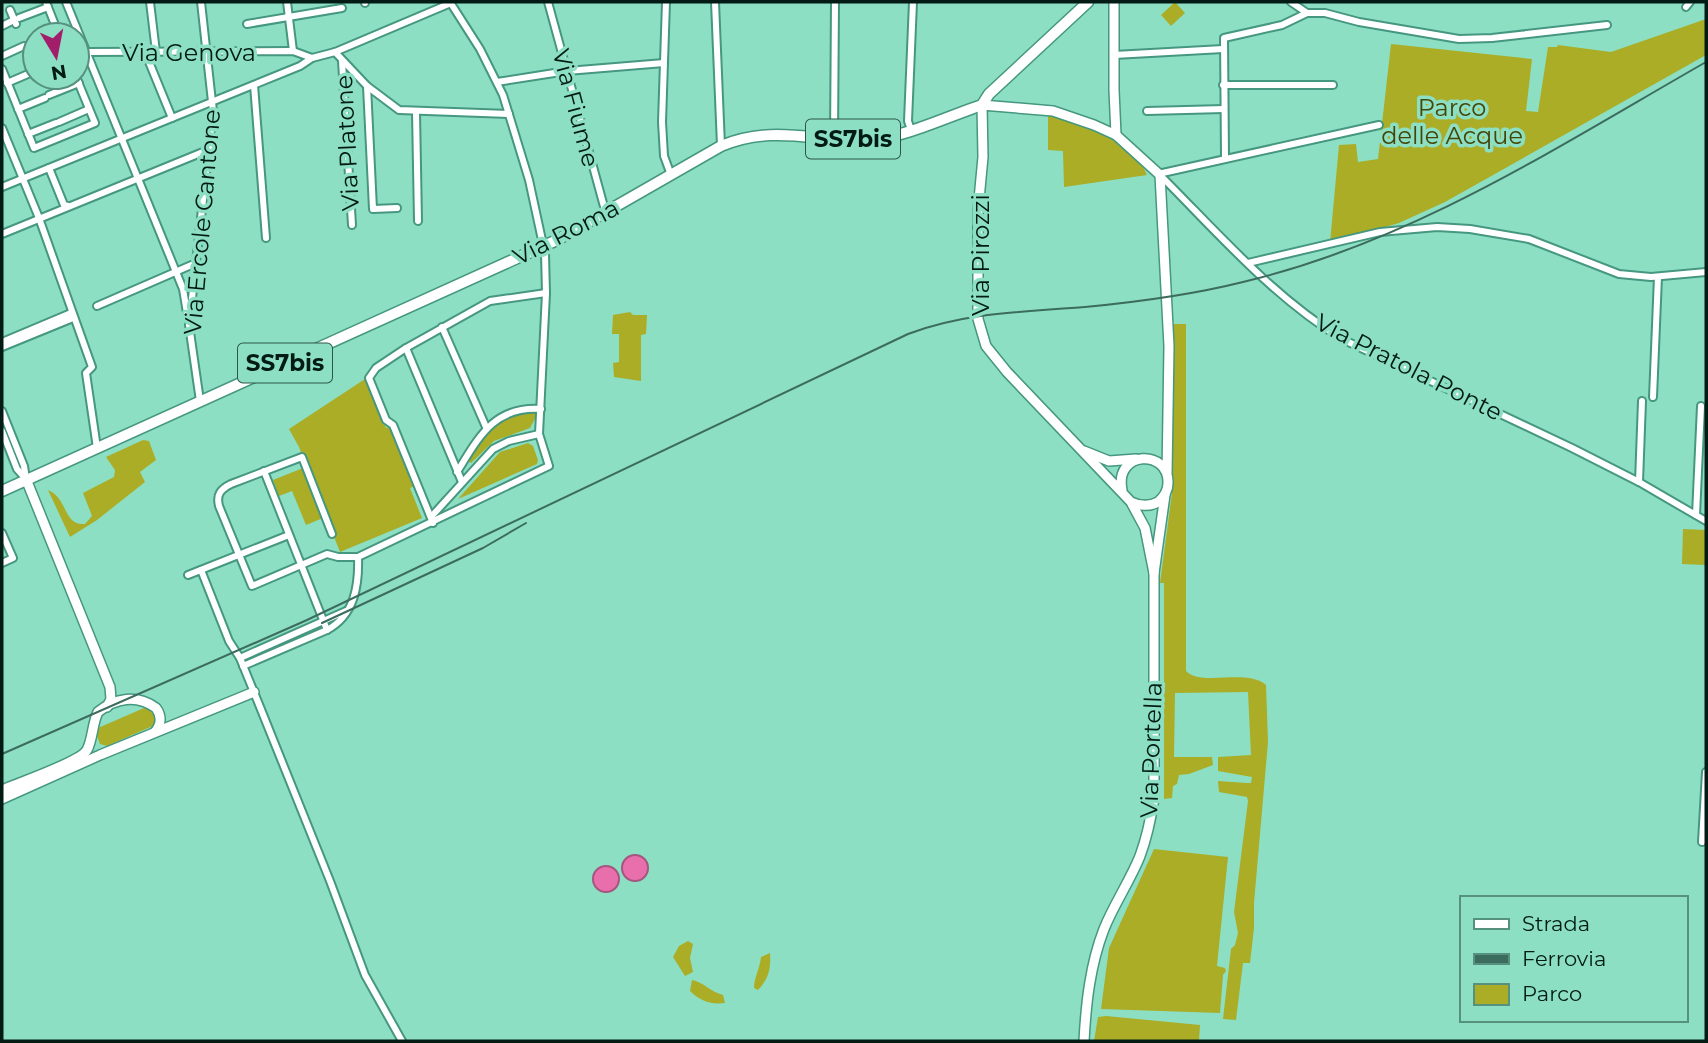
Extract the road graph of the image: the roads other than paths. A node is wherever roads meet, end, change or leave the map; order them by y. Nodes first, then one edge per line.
1 (66, 2) edge
2 (150, 2) edge
3 (201, 2) edge
4 (287, 2) edge
5 (451, 2) edge
6 (548, 2) edge
7 (666, 2) edge
8 (715, 2) edge
9 (835, 2) edge
10 (913, 2) edge
11 (1088, 2) edge
12 (1114, 2) edge
13 (1291, 2) edge
14 (47, 4) edge
15 (342, 8) dead end
16 (10, 10) dead end
17 (1307, 13) junction
18 (288, 17) junction
19 (16, 21) junction
20 (52, 21) edge
21 (74, 21) edge
22 (247, 24) dead end
23 (1607, 25) dead end
24 (2, 26) edge
25 (21, 48) edge
26 (1223, 49) junction
27 (156, 51) junction
28 (207, 51) junction
29 (293, 51) junction
30 (91, 52) edge
31 (145, 52) junction
32 (335, 52) junction
33 (2, 55) edge
34 (1114, 55) junction
35 (312, 58) junction
36 (342, 61) junction
37 (664, 63) junction
38 (91, 64) edge
39 (2, 69) edge
40 (567, 71) junction
41 (21, 77) edge
42 (497, 82) junction
43 (7, 83) junction
44 (254, 85) junction
45 (1223, 85) junction
46 (1333, 85) dead end
47 (367, 86) junction
48 (58, 91) edge
49 (82, 91) edge
50 (213, 101) junction
51 (982, 105) junction
52 (18, 109) junction
53 (89, 109) junction
54 (1224, 109) junction
55 (1146, 111) dead end
56 (415, 112) junction
57 (509, 114) junction
58 (172, 118) junction
59 (1379, 125) dead end
60 (2, 128) edge
61 (911, 130) junction
62 (28, 134) junction
63 (1116, 135) junction
64 (834, 138) junction
65 (121, 139) junction
66 (721, 146) junction
67 (210, 153) junction
68 (1225, 158) junction
69 (49, 168) junction
70 (671, 174) junction
71 (1159, 174) junction
72 (136, 178) junction
73 (23, 179) junction
74 (2, 187) edge
75 (66, 206) junction
76 (397, 208) dead end
77 (606, 214) junction
78 (39, 218) junction
79 (418, 221) dead end
80 (352, 225) dead end
81 (2, 234) edge
82 (266, 238) dead end
83 (544, 247) junction
84 (196, 263) junction
85 (1248, 263) junction
86 (1706, 272) edge
87 (175, 274) junction
88 (1658, 277) junction
89 (195, 284) junction
90 (183, 289) junction
91 (546, 293) junction
92 (97, 306) dead end
93 (72, 315) junction
94 (189, 325) junction
95 (442, 327) junction
96 (2, 342) edge
97 (2, 347) edge
98 (406, 348) junction
99 (1653, 397) dead end
100 (200, 401) junction
101 (1642, 401) dead end
102 (541, 406) junction
103 (1702, 406) dead end
104 (2, 411) edge
105 (486, 427) junction
106 (2, 431) edge
107 (539, 434) junction
108 (97, 448) junction
109 (1084, 451) junction
110 (1137, 459) junction
111 (264, 471) junction
112 (457, 472) junction
113 (1167, 475) junction
114 (26, 479) junction
115 (462, 482) junction
116 (1639, 482) junction
117 (1122, 490) junction
118 (2, 491) edge
119 (1166, 492) junction
120 (1131, 502) junction
121 (1696, 515) junction
122 (432, 520) junction
123 (1706, 521) edge
124 (2, 533) edge
125 (332, 534) dead end
126 (289, 535) junction
127 (239, 555) junction
128 (358, 557) junction
129 (2, 563) edge
130 (301, 566) junction
131 (201, 570) junction
132 (1154, 573) junction
133 (188, 575) dead end
134 (350, 608) junction
135 (324, 621) junction
136 (327, 630) junction
137 (240, 658) junction
138 (243, 666) junction
139 (110, 687) junction
140 (254, 692) junction
141 (125, 699) junction
142 (107, 707) junction
143 (158, 712) junction
144 (180, 722) junction
145 (155, 733) junction
146 (90, 739) junction
147 (100, 755) junction
148 (1706, 772) edge
149 (2, 790) edge
150 (2, 799) edge
151 (1702, 842) dead end
152 (402, 1041) edge
153 (1084, 1041) edge

1 - 21 street
2 - 27 street
3 - 28 street, Via Ercole Cantone
4 - 18 street
5 - 32 street
5 - 42 street
6 - 40 street, Via Fiume
7 - 37 street
8 - 66 street
9 - 64 street
10 - 61 street
11 - 51 main road, Via Roma / SS7bis
12 - 34 main road
13 - 17 street
14 - 19 street
14 - 20 street
15 - 18 street
16 - 19 street
17 - 23 street
17 - 26 street
18 - 22 street
18 - 29 street
19 - 24 street
25 - 33 street
26 - 34 street
26 - 45 street
27 - 28 street, Via Genova
27 - 31 street, Via Genova
28 - 29 street, Via Genova
28 - 50 street, Via Ercole Cantone
29 - 35 street
30 - 31 street, Via Genova
31 - 58 street
32 - 35 street
32 - 36 street
34 - 63 main road
35 - 44 street
36 - 47 street
36 - 80 street, Via Platone
37 - 40 street
37 - 70 street
38 - 65 street
39 - 43 street
40 - 42 street
40 - 77 street, Via Fiume
41 - 43 street
42 - 57 street
43 - 52 street
44 - 50 street
44 - 82 street
45 - 46 street
45 - 54 street
47 - 56 street
47 - 76 street
48 - 52 street
49 - 53 street
50 - 58 street
50 - 67 street, Via Ercole Cantone
51 - 61 main road, Via Roma / SS7bis
51 - 63 main road, Via Pratola Ponte
51 - 109 main road, Via Pirozzi
52 - 62 street
53 - 62 street
53 - 62 street
54 - 55 street
54 - 68 street
56 - 57 street
56 - 79 street
57 - 83 street
58 - 65 street
59 - 68 street
60 - 73 street
61 - 64 main road, Via Roma / SS7bis
63 - 71 main road, Via Pratola Ponte
64 - 66 main road, Via Roma / SS7bis
65 - 69 street
65 - 72 street
66 - 70 main road, Via Roma / SS7bis
67 - 72 street
67 - 84 street, Via Ercole Cantone
68 - 71 street
69 - 73 street
69 - 75 street
70 - 77 main road, Via Roma / SS7bis
71 - 85 street, Via Pratola Ponte
71 - 113 main road, Via Portella
72 - 75 street
72 - 87 street
73 - 74 street
73 - 78 street
75 - 78 street
77 - 83 main road, Via Roma / SS7bis
78 - 81 street
78 - 93 street
83 - 91 street
83 - 100 main road, Via Roma / SS7bis
84 - 87 street
84 - 89 street, Via Ercole Cantone
85 - 88 street
85 - 116 street, Via Pratola Ponte
86 - 88 street
87 - 90 street
87 - 92 street
88 - 99 street
89 - 90 street
89 - 94 street, Via Ercole Cantone
90 - 94 street
91 - 95 street
91 - 102 street
93 - 96 street
93 - 97 street
93 - 108 street
94 - 100 street, Via Ercole Cantone
95 - 98 street
95 - 105 street
98 - 112 street
98 - 122 street
100 - 108 main road, Via Roma / SS7bis
101 - 116 street
102 - 105 street
102 - 107 street
103 - 121 street
104 - 114 street
105 - 112 street
106 - 114 street
107 - 115 street
107 - 122 street
108 - 114 main road, Via Roma / SS7bis
109 - 110 main road
109 - 117 main road, Via Portella
110 - 113 main road
110 - 117 main road
111 - 125 street
111 - 126 street
111 - 127 street
112 - 115 street
113 - 119 main road, Via Portella
114 - 118 main road, SS7bis
114 - 139 main road
115 - 122 street
116 - 121 street, Via Pratola Ponte
117 - 120 main road, Via Portella
119 - 120 main road
119 - 132 main road, Via Portella
120 - 132 main road, Via Portella
121 - 123 street, Via Pratola Ponte
122 - 128 street
124 - 129 street
126 - 127 street
126 - 130 street
127 - 130 street
127 - 131 street
128 - 130 street
128 - 134 street
130 - 135 street
131 - 133 street
131 - 137 street
132 - 153 main road, Via Portella
134 - 135 street
134 - 136 street
135 - 136 street
135 - 137 street
136 - 138 street
137 - 138 street
138 - 140 street
139 - 141 main road
139 - 142 main road
140 - 144 main road
140 - 152 street
141 - 142 main road
141 - 143 main road
142 - 146 main road
143 - 144 main road
143 - 145 main road
144 - 145 main road
145 - 147 main road
146 - 147 main road
146 - 149 main road
147 - 150 main road
148 - 151 street

